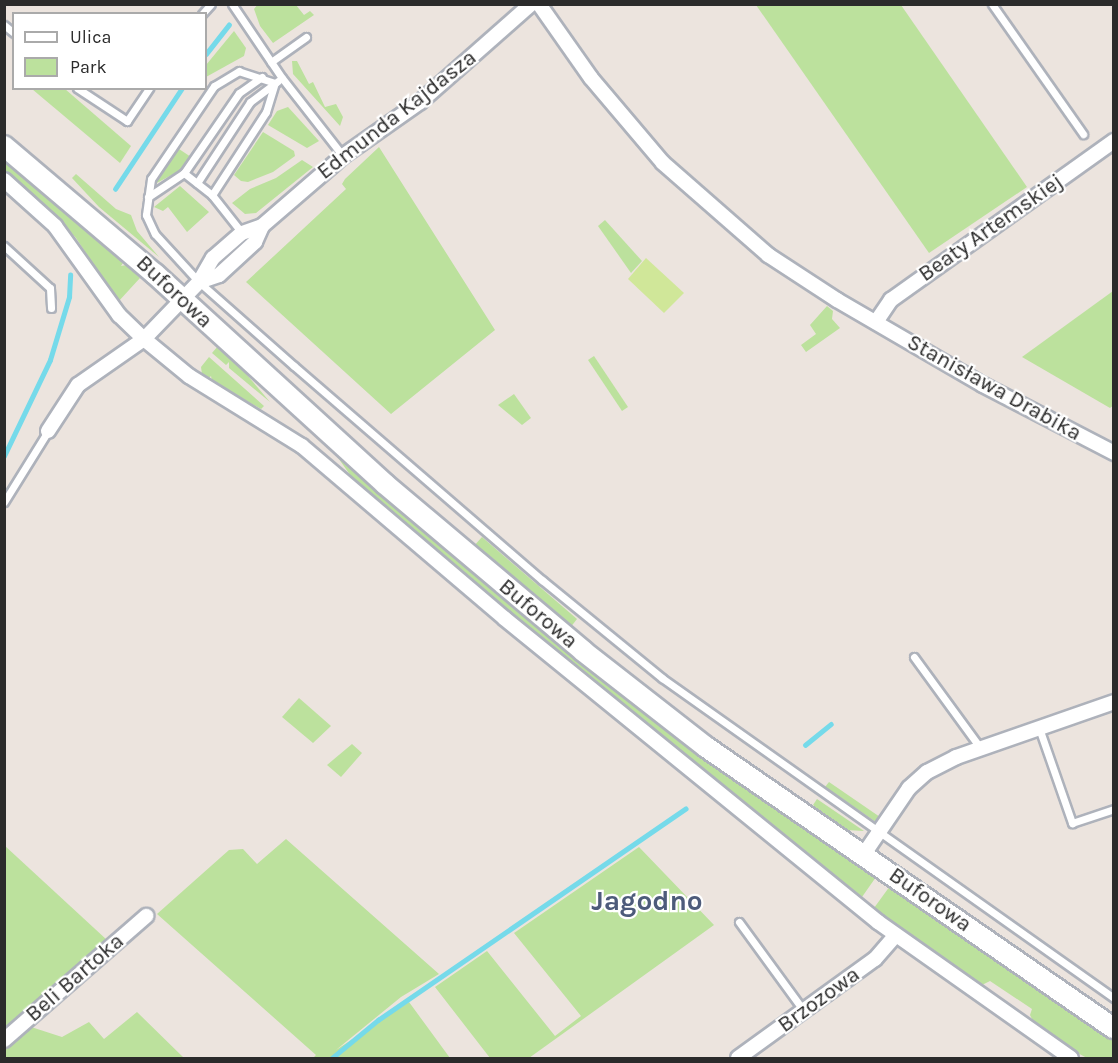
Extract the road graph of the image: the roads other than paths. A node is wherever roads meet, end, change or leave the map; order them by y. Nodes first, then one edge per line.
1 (232, 4) edge
2 (531, 4) edge
3 (539, 4) edge
4 (992, 4) edge
5 (306, 37) dead end
6 (271, 63) junction
7 (262, 77) junction
8 (282, 78) junction
9 (275, 83) junction
10 (80, 90) edge
11 (148, 90) edge
12 (1083, 134) dead end
13 (1113, 141) edge
14 (4, 146) edge
15 (344, 156) junction
16 (184, 173) junction
17 (4, 180) edge
18 (197, 183) junction
19 (212, 195) junction
20 (148, 197) junction
21 (262, 226) junction
22 (242, 233) junction
23 (4, 246) edge
24 (200, 282) junction
25 (182, 299) junction
26 (51, 308) dead end
27 (876, 322) junction
28 (144, 339) junction
29 (48, 431) joint
30 (1113, 453) edge
31 (4, 502) edge
32 (914, 657) dead end
33 (1113, 702) edge
34 (1039, 728) junction
35 (981, 749) junction
36 (1113, 809) edge
37 (878, 832) junction
38 (864, 854) junction
39 (146, 916) dead end
40 (739, 922) dead end
41 (895, 936) junction
42 (1113, 998) edge
43 (804, 1011) junction
44 (1113, 1028) edge
45 (4, 1040) edge
46 (1052, 1054) edge
47 (738, 1059) edge
48 (1071, 1059) edge

1 - 6 lane
2 - 15 street, Edmunda Kajdasza
3 - 27 street, Stanisława Drabika
4 - 12 lane
5 - 6 lane
6 - 8 lane
7 - 9 lane
7 - 16 lane
7 - 20 lane
8 - 9 lane
8 - 15 lane
9 - 18 lane
9 - 19 lane
10 - 11 lane
13 - 27 street, Beaty Artemskiej
14 - 25 main road, Buforowa
15 - 21 street, Edmunda Kajdasza
16 - 18 lane
16 - 20 lane
17 - 28 street, Buforowa
18 - 19 lane
19 - 22 lane
20 - 24 lane
21 - 22 street, Edmunda Kajdasza
21 - 24 street, Edmunda Kajdasza
22 - 24 street, Edmunda Kajdasza
23 - 26 lane
24 - 25 street, Edmunda Kajdasza
24 - 37 lane
25 - 28 street, Edmunda Kajdasza
25 - 38 main road, Buforowa
27 - 30 street, Stanisława Drabika
28 - 29 street, Edmunda Kajdasza
28 - 41 street, Buforowa
29 - 31 lane
32 - 35 lane
33 - 34 street
34 - 35 street
34 - 36 lane
35 - 37 street
37 - 38 street
37 - 42 lane
38 - 44 main road, Buforowa
39 - 45 street, Beli Bartoka
40 - 43 lane
41 - 43 street, Brzozowa
41 - 46 street, Buforowa
43 - 47 street, Brzozowa
46 - 48 street, Buforowa

